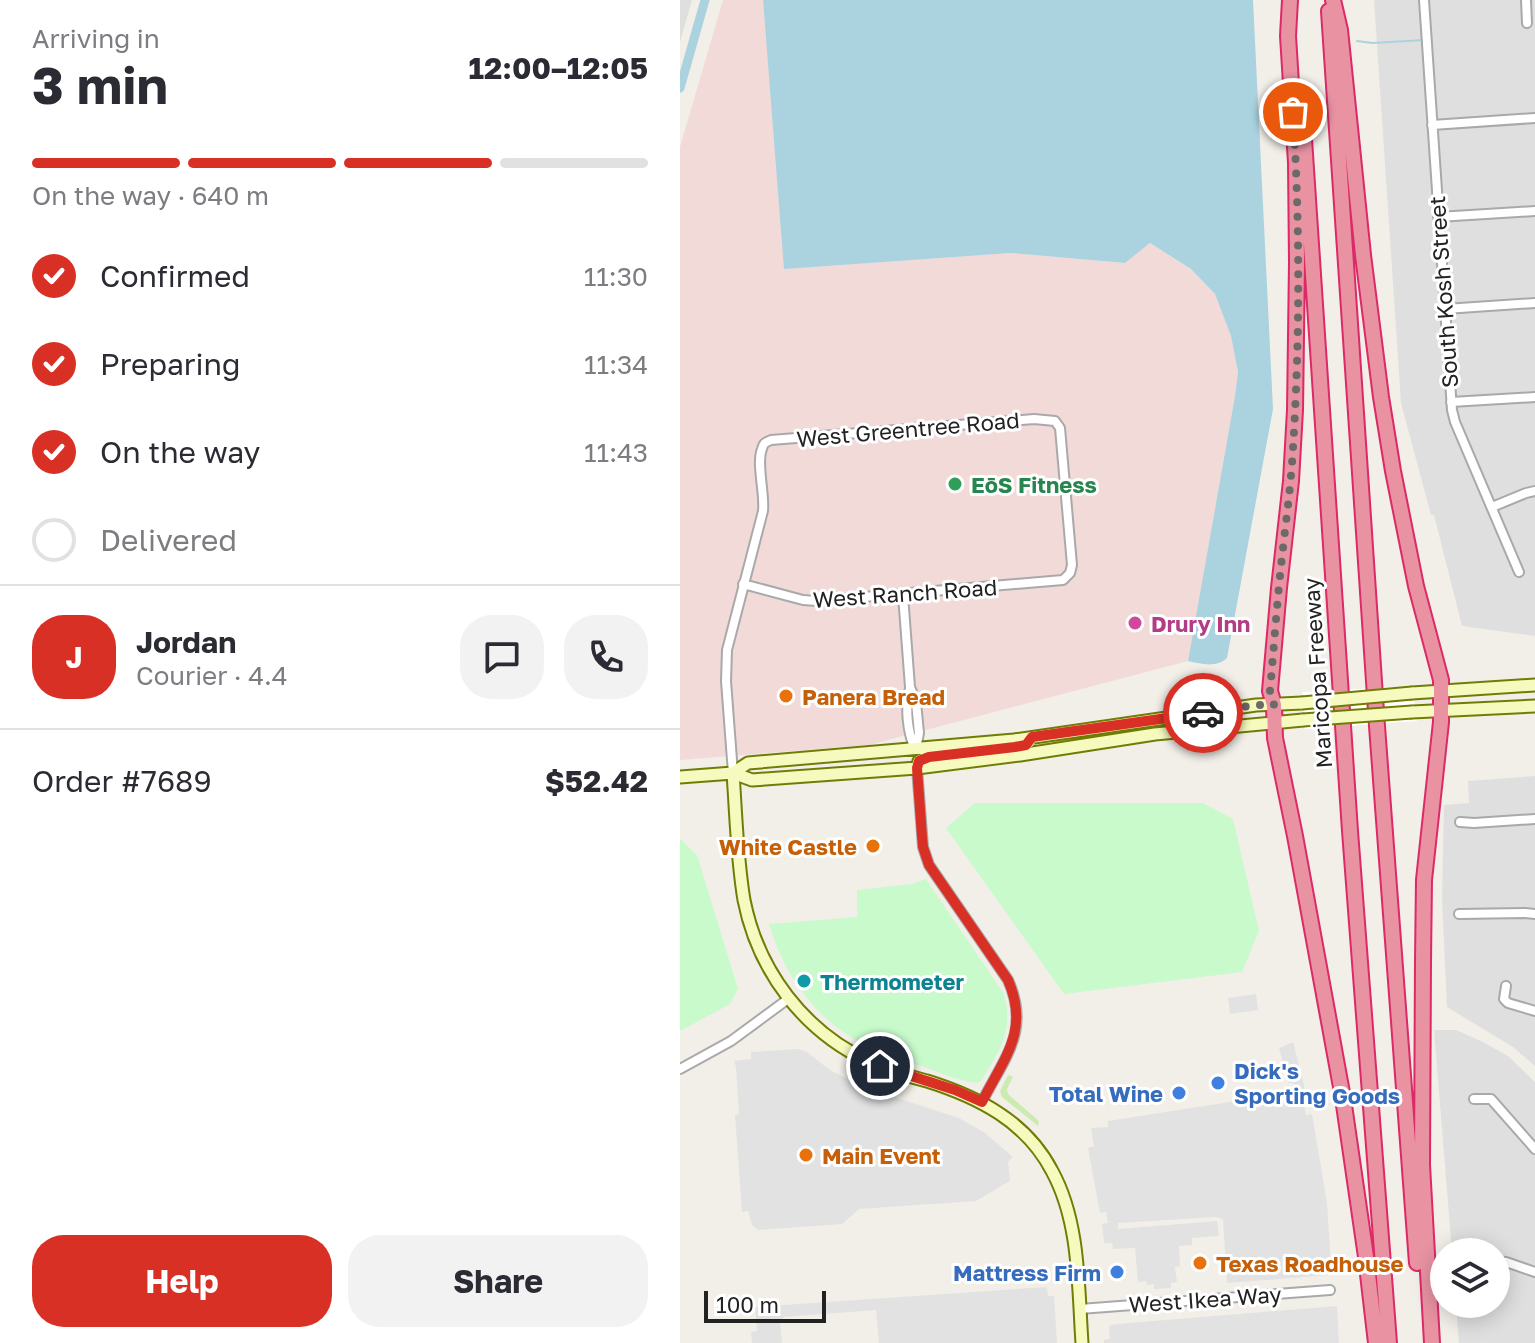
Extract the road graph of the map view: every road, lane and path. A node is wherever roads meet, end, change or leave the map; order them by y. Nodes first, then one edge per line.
1 (1292, 0) edge
2 (1330, 0) edge
3 (1424, 0) edge
4 (1434, 0) edge
5 (1526, 0) edge
6 (1527, 23) dead end
7 (1535, 118) edge
8 (1432, 125) junction
9 (1535, 211) edge
10 (1438, 217) junction
11 (1535, 303) edge
12 (1445, 309) junction
13 (1535, 397) edge
14 (1451, 402) junction
15 (1535, 491) edge
16 (1492, 507) junction
17 (1519, 572) dead end
18 (1067, 578) joint
19 (743, 584) junction
20 (903, 595) junction
21 (1535, 685) edge
22 (1441, 691) junction
23 (1274, 705) junction
24 (1535, 706) edge
25 (1442, 711) junction
26 (1275, 723) junction
27 (1032, 737) junction
28 (916, 749) junction
29 (917, 768) junction
30 (733, 773) junction
31 (680, 777) edge
32 (1535, 819) edge
33 (1460, 822) dead end
34 (1459, 914) dead end
35 (1535, 914) edge
36 (1506, 986) dead end
37 (788, 999) junction
38 (1535, 1011) edge
39 (680, 1069) edge
40 (1474, 1099) dead end
41 (982, 1102) junction
42 (1535, 1149) edge
43 (1510, 1263) edge
44 (1535, 1272) edge
45 (1330, 1290) dead end
46 (1080, 1309) junction
47 (1082, 1343) edge
48 (1376, 1343) edge
49 (1389, 1343) edge
50 (1423, 1343) edge
51 (1432, 1343) edge

1 - 23 highway
1 - 49 highway, Maricopa Freeway
2 - 22 highway
2 - 50 highway
3 - 4 street
3 - 8 street, South Kosh Street
5 - 6 street
7 - 8 street
8 - 10 street, South Kosh Street
9 - 10 street
10 - 12 street, South Kosh Street
11 - 12 street
12 - 14 street, South Kosh Street
13 - 14 street
14 - 16 street, South Kosh Street
15 - 16 street
16 - 17 street, South Kosh Street
18 - 19 street, West Greentree Road
18 - 20 street, West Ranch Road
19 - 20 street, West Ranch Road
19 - 30 street
20 - 28 street
21 - 22 main road
22 - 23 main road, bridge
22 - 25 highway
23 - 26 highway
23 - 27 main road
24 - 25 main road
25 - 26 main road, bridge
25 - 51 highway
26 - 29 main road
26 - 48 highway
27 - 28 main road
27 - 29 main road
28 - 30 main road
29 - 30 main road
29 - 41 street
30 - 31 main road
30 - 37 main road
32 - 33 street
34 - 35 street
36 - 38 street
37 - 39 street
37 - 41 main road
40 - 42 street
41 - 46 main road
43 - 44 street
45 - 46 street, West Ikea Way
46 - 47 main road

